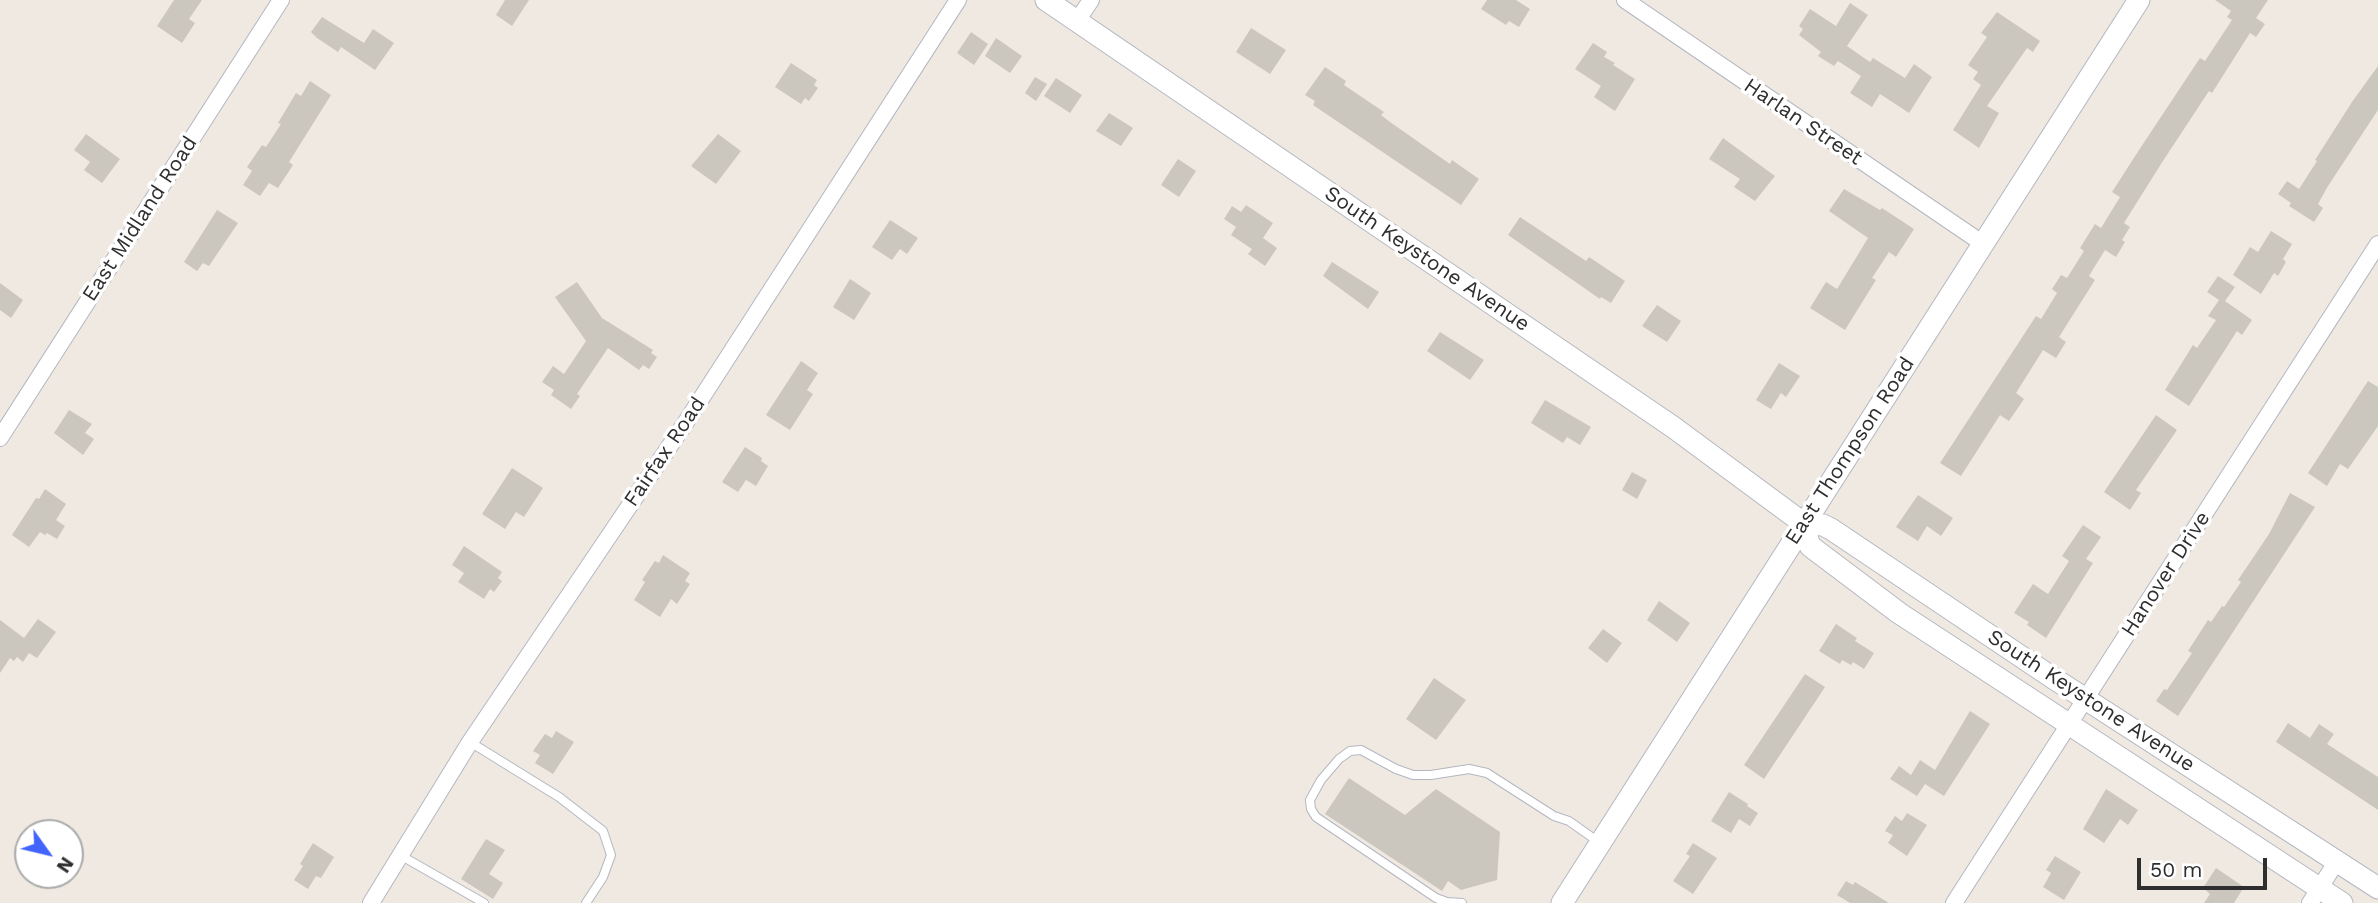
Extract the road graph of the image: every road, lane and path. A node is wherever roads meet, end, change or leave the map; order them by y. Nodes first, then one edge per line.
1 (281, 0) edge
2 (958, 0) edge
3 (1046, 0) edge
4 (1091, 0) edge
5 (1625, 0) edge
6 (2139, 0) edge
7 (1077, 21) junction
8 (1982, 243) junction
9 (2378, 244) edge
10 (0, 438) edge
11 (1803, 523) junction
12 (2086, 698) junction
13 (2069, 724) junction
14 (470, 742) junction
15 (1600, 843) junction
16 (400, 855) junction
17 (2337, 861) junction
18 (2378, 888) edge
19 (2315, 896) edge
20 (371, 903) edge
21 (484, 903) edge
22 (586, 903) edge
23 (1462, 903) edge
24 (1562, 903) edge
25 (1954, 903) edge
26 (2342, 903) edge

1 - 10 street, East Midland Road
2 - 14 street, Fairfax Road
3 - 7 main road, South Keystone Avenue
4 - 7 street
5 - 8 street, Harlan Street
6 - 8 main road, East Thompson Road
7 - 11 main road, South Keystone Avenue
8 - 11 main road, East Thompson Road
9 - 12 street, Hanover Drive
11 - 12 main road, South Keystone Avenue
11 - 13 main road, South Keystone Avenue
11 - 15 main road, East Thompson Road
12 - 13 street, Hanover Drive
12 - 17 main road, South Keystone Avenue
13 - 19 main road, South Keystone Avenue
13 - 25 street, Hanover Drive
14 - 16 street, Fairfax Road
14 - 22 lane
15 - 23 lane
15 - 24 main road, East Thompson Road
16 - 20 street, Fairfax Road
16 - 21 lane
17 - 18 main road, South Keystone Avenue
17 - 19 street
19 - 26 main road, South Keystone Avenue

